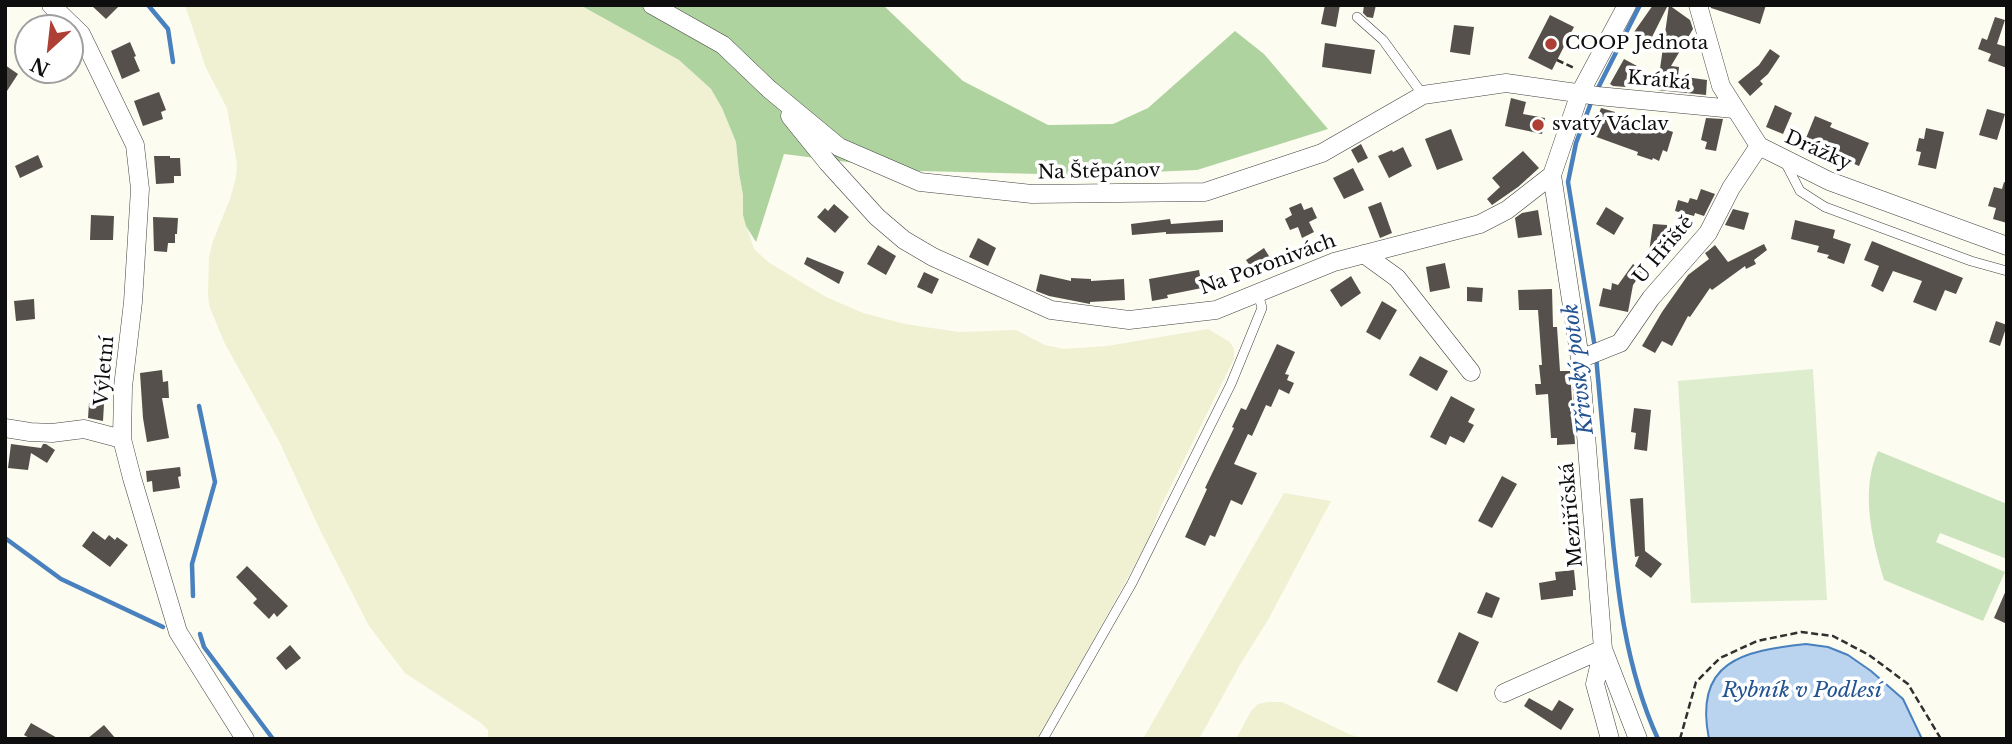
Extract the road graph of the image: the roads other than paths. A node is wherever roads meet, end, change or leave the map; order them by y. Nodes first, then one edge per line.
1 (51, 5) edge
2 (652, 5) edge
3 (1627, 5) edge
4 (1698, 5) edge
5 (1357, 17) dead end
6 (769, 89) junction
7 (1423, 95) junction
8 (1589, 95) junction
9 (1734, 109) junction
10 (1759, 146) junction
11 (1783, 158) junction
12 (1552, 174) junction
13 (2007, 246) edge
14 (1364, 254) junction
15 (2007, 271) edge
16 (1258, 293) junction
17 (1591, 354) junction
18 (1471, 372) dead end
19 (5, 428) edge
20 (122, 439) junction
21 (1603, 649) junction
22 (1504, 693) dead end
23 (245, 739) edge
24 (1043, 739) edge
25 (1610, 739) edge
26 (1638, 739) edge

1 - 20 street, Výletní
2 - 6 street, Na Štěpánov
3 - 8 street, Meziříčská
4 - 9 street, Drážky
5 - 7 lane
6 - 7 street, Na Štěpánov
6 - 16 street, Na Poronivách
7 - 8 street, Na Štěpánov
8 - 9 street, Krátká
8 - 12 street, Meziříčská
9 - 10 street, Drážky
10 - 11 street, Drážky
10 - 17 street, U Hřiště
11 - 13 street, Drážky
11 - 15 lane
12 - 14 street, Na Poronivách
12 - 17 street, Meziříčská
14 - 16 street, Na Poronivách
14 - 18 street
16 - 24 lane
17 - 21 street, Meziříčská
19 - 20 street
20 - 23 street, Výletní
21 - 22 street
21 - 25 street
21 - 26 street, Meziříčská

